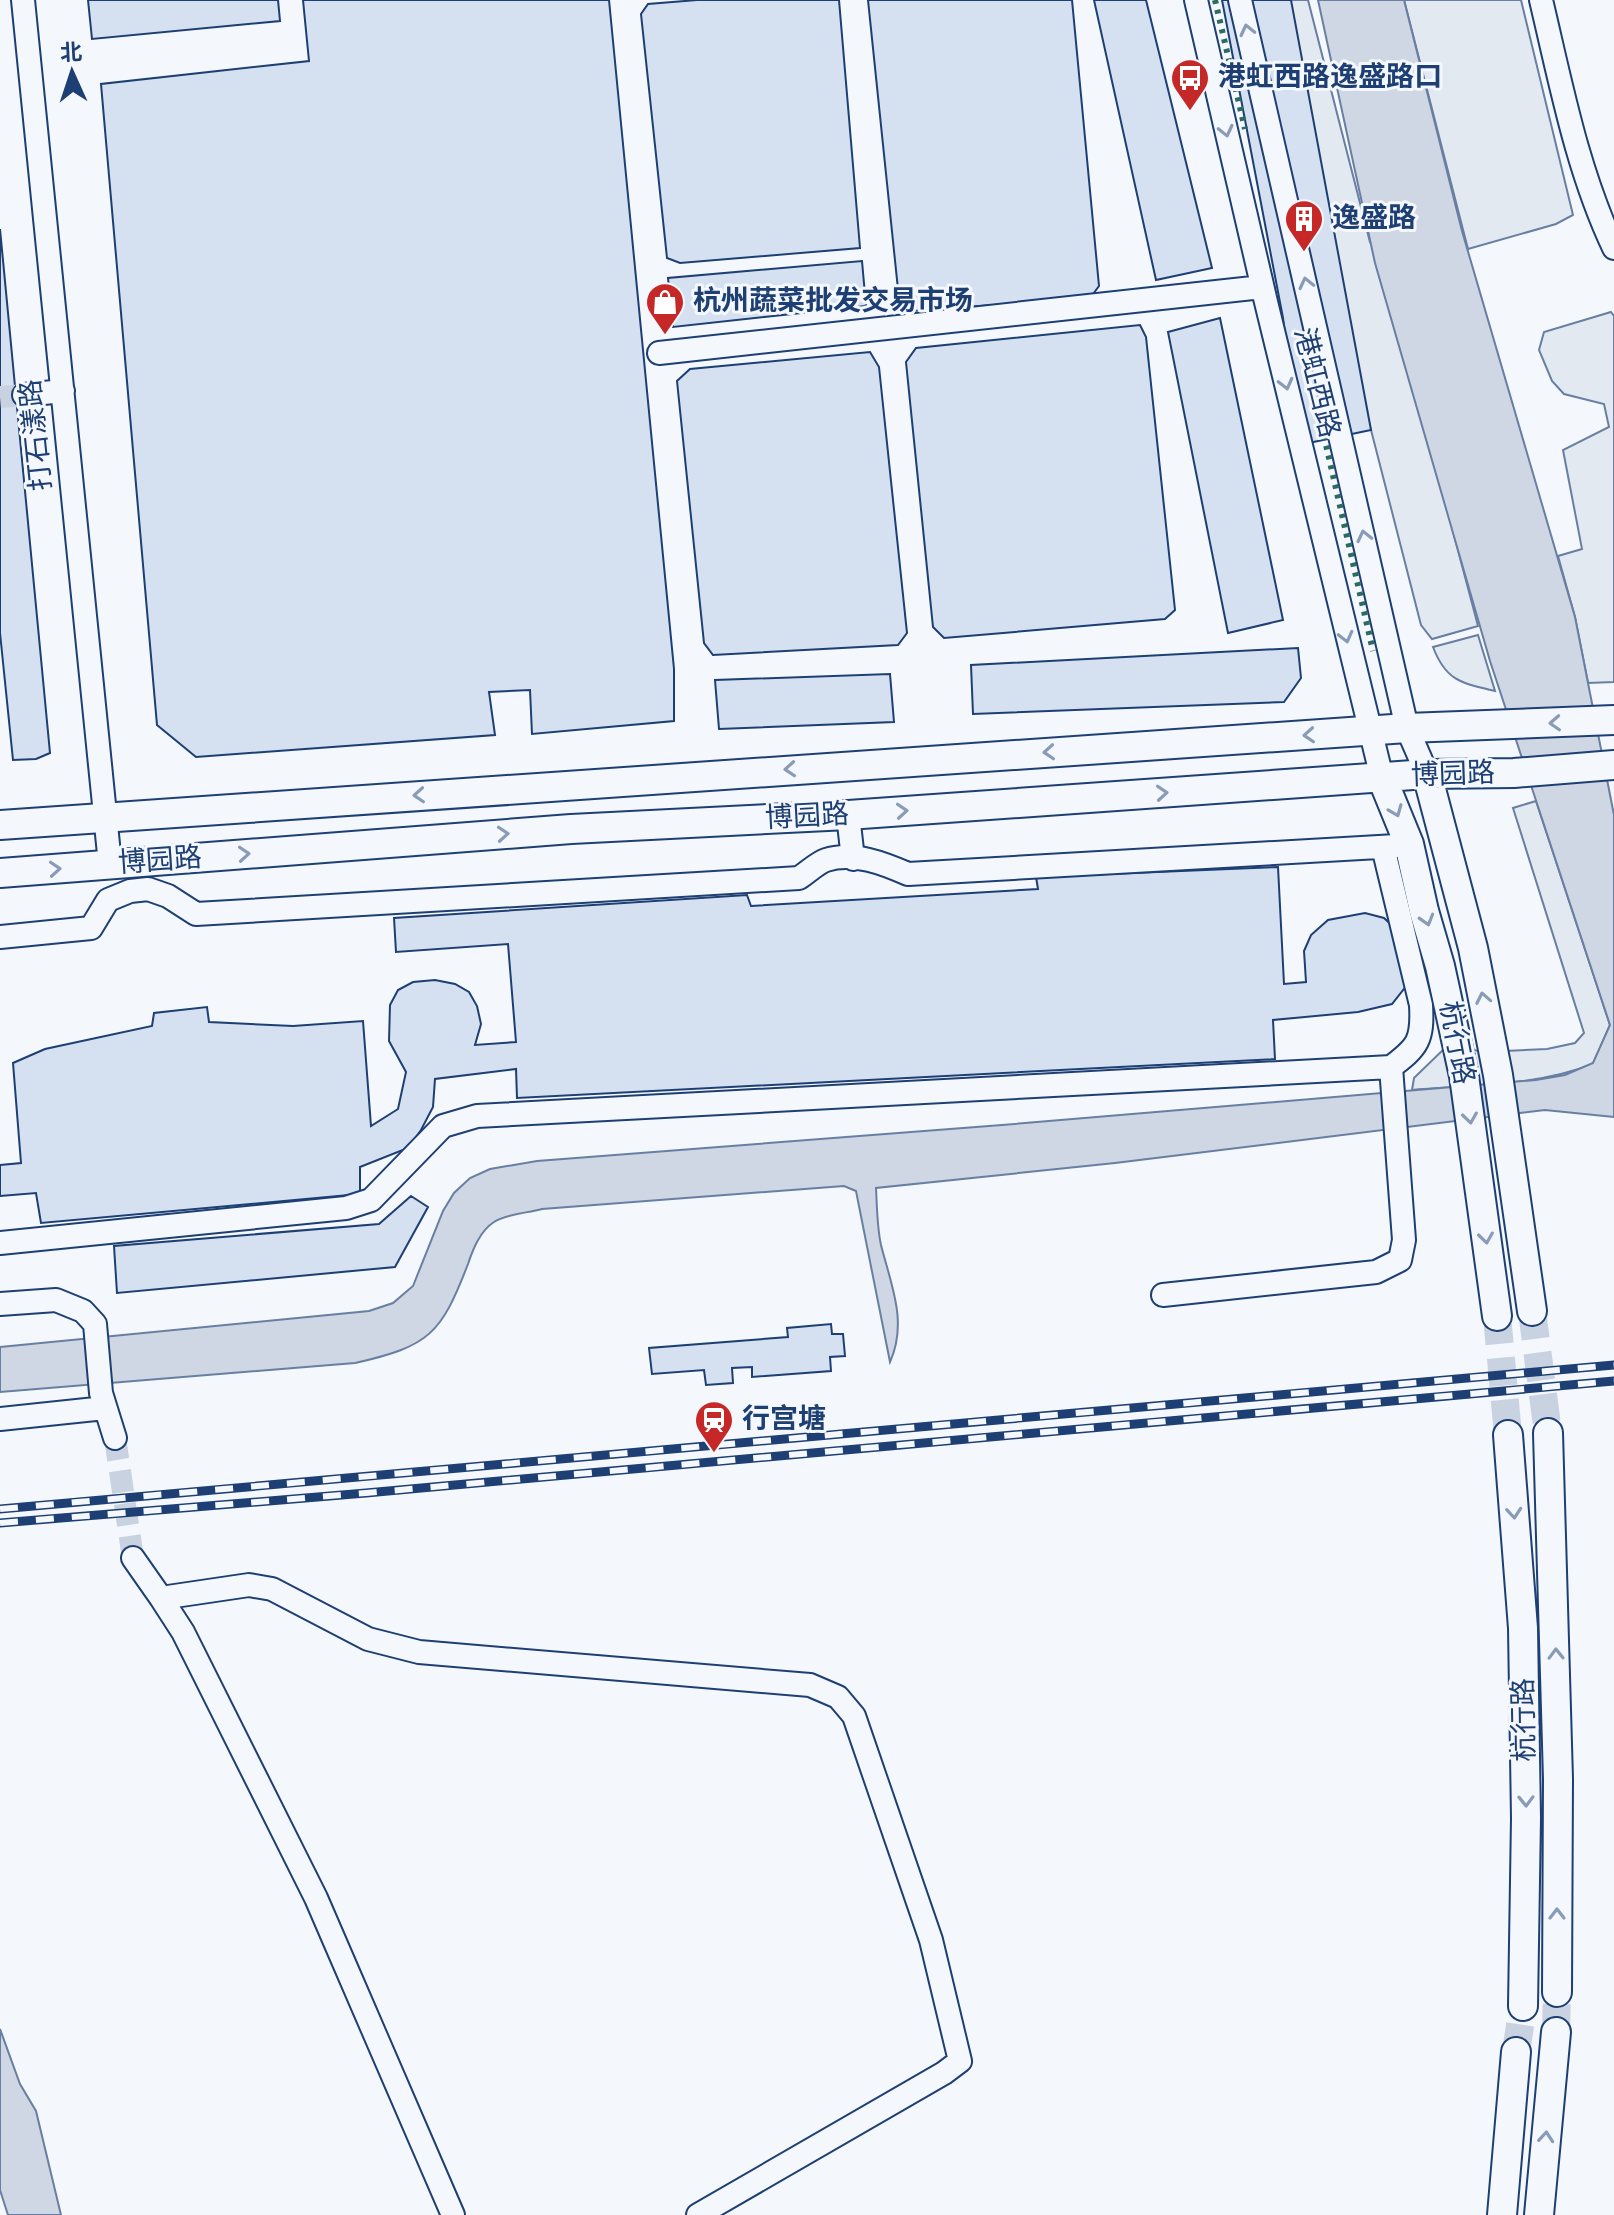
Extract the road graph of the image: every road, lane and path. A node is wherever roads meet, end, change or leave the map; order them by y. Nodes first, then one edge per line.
1 (23, 0) edge
2 (1196, 0) edge
3 (1240, 0) edge
4 (1541, 0) edge
5 (1614, 248) edge
6 (1262, 287) junction
7 (659, 353) dead end
8 (63, 391) junction
9 (24, 395) tunnel mouth
10 (1613, 720) edge
11 (1407, 728) junction
12 (1369, 731) junction
13 (1614, 765) edge
14 (1427, 774) junction
15 (1382, 778) junction
16 (848, 815) junction
17 (107, 817) junction
18 (0, 825) edge
19 (1396, 846) junction
20 (853, 859) junction
21 (132, 872) junction
22 (0, 873) edge
23 (0, 937) edge
24 (1391, 1077) junction
25 (0, 1243) edge
26 (1163, 1295) dead end
27 (0, 1304) edge
28 (1532, 1311) tunnel mouth
29 (1497, 1316) tunnel mouth
30 (103, 1400) junction
31 (0, 1419) edge
32 (1548, 1433) tunnel mouth
33 (1508, 1435) tunnel mouth
34 (115, 1438) tunnel mouth
35 (133, 1558) tunnel mouth
36 (161, 1598) junction
37 (1557, 1992) tunnel mouth
38 (1523, 2006) tunnel mouth
39 (1556, 2032) tunnel mouth
40 (1516, 2052) tunnel mouth
41 (453, 2215) edge
42 (698, 2215) edge
43 (1502, 2215) edge
44 (1539, 2215) edge

1 - 8 street, 打石漾路
2 -> 6 street, 港虹西路
11 -> 3 street, 港虹西路
4 - 5 street
6 - 7 street
6 -> 12 street, 港虹西路
8 - 9 street
8 - 17 street, 打石漾路
10 -> 11 main road, 博园路
11 - 12 main road, 博园路
11 - 14 street, 港虹西路
12 - 15 street, 港虹西路
12 -> 17 main road, 博园路
13 - 14 main road, 博园路
14 - 15 main road, 博园路
28 -> 14 main road, 杭行路
16 -> 15 main road, 博园路
15 -> 19 main road, 杭行路
16 - 20 street
21 -> 16 main road, 博园路
17 - 18 main road, 博园路
17 - 21 street, 打石漾路
19 - 20 street
19 - 24 street
19 -> 29 main road, 杭行路
20 - 21 street
22 -> 21 main road, 博园路
21 - 23 street
24 - 25 street
24 - 26 street
27 - 30 street
30 - 31 street
30 - 34 street
37 -> 32 main road, 杭行路
33 -> 38 main road, 杭行路
35 - 36 street
36 - 41 street
36 - 42 street
44 -> 39 main road
40 - 43 main road

